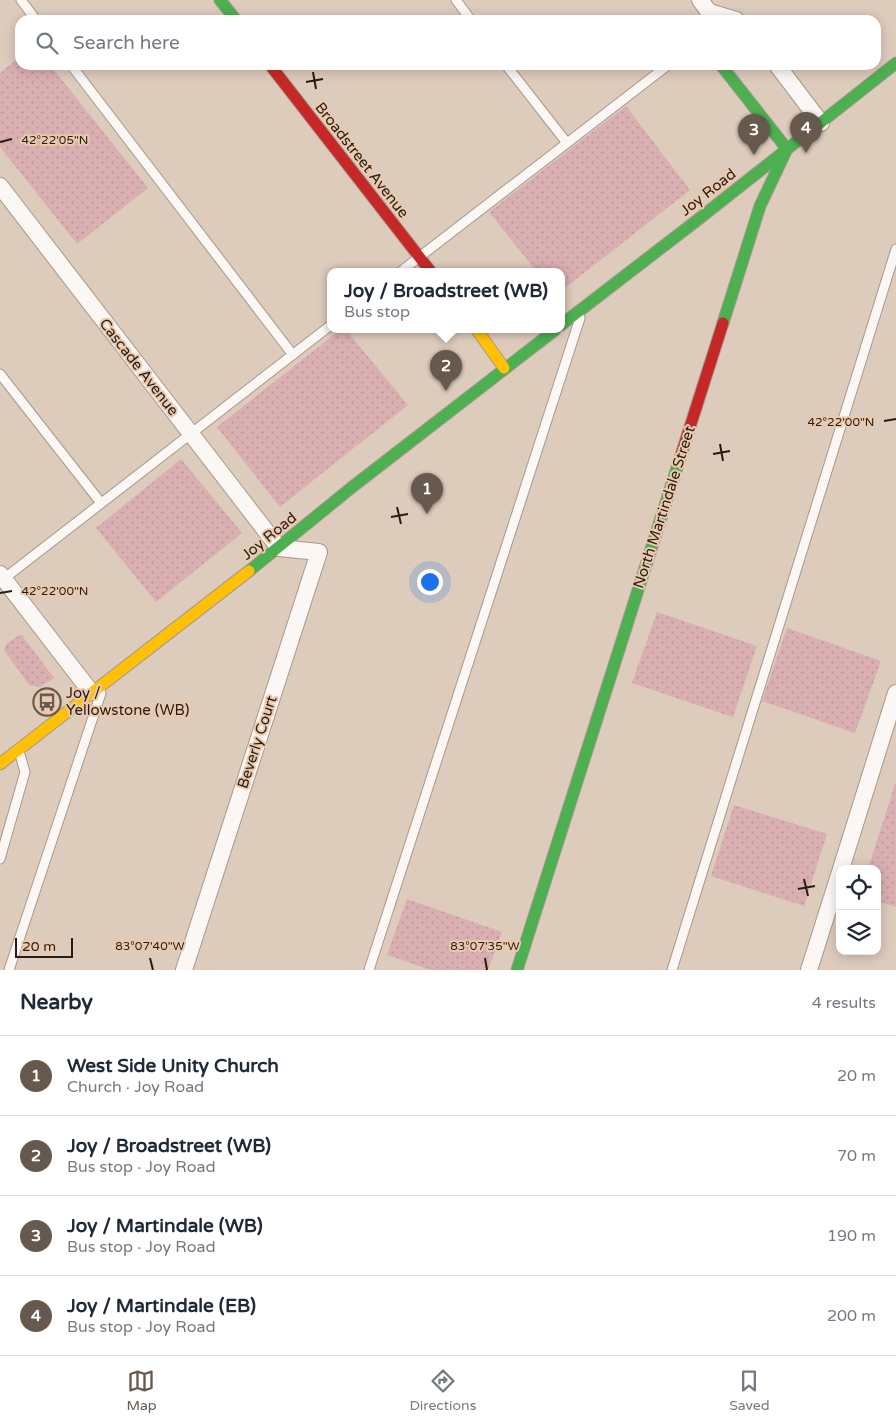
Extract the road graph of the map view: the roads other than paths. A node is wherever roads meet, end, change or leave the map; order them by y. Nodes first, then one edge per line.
1 (21, 0) edge
2 (220, 0) edge
3 (456, 0) edge
4 (705, 11) edge
5 (32, 15) edge
6 (232, 15) edge
7 (467, 15) edge
8 (719, 15) edge
9 (896, 63) edge
10 (75, 70) edge
11 (274, 70) edge
12 (510, 70) edge
13 (662, 70) edge
14 (725, 70) edge
15 (781, 70) edge
16 (821, 123) junction
17 (567, 143) junction
18 (787, 149) junction
19 (0, 186) edge
20 (896, 249) edge
21 (419, 257) junction
22 (405, 268) edge
23 (428, 268) edge
24 (583, 308) junction
25 (565, 322) edge
26 (327, 328) edge
27 (479, 333) edge
28 (551, 333) edge
29 (293, 355) junction
30 (504, 368) junction
31 (0, 374) edge
32 (191, 434) junction
33 (101, 503) junction
34 (279, 548) junction
35 (1, 578) edge
36 (105, 681) junction
37 (91, 692) junction
38 (896, 693) edge
39 (18, 749) junction
40 (0, 764) edge
41 (0, 859) edge
42 (842, 865) edge
43 (836, 883) edge
44 (8, 970) edge
45 (184, 970) edge
46 (369, 970) edge
47 (517, 970) edge
48 (672, 970) edge
49 (809, 970) edge

1 - 5 lane
2 - 6 street
3 - 7 lane
4 - 8 street
9 - 16 street, Joy Road
10 - 29 lane
11 - 21 street, Broadstreet Avenue
12 - 17 lane
13 - 17 lane
14 - 18 street
15 - 16 street
16 - 18 street, Joy Road
17 - 21 lane
18 - 24 street, Joy Road
18 - 47 street, North Martindale Street
19 - 32 street, Cascade Avenue
20 - 48 lane
21 - 22 lane
21 - 23 street, Broadstreet Avenue
24 - 25 street, Joy Road
24 - 46 lane
26 - 29 lane
27 - 30 street
28 - 30 street, Joy Road
29 - 32 lane
30 - 34 street, Joy Road
31 - 33 lane
32 - 33 lane
32 - 34 street, Cascade Avenue
33 - 35 lane
34 - 36 street, Joy Road
34 - 45 street, Beverly Court
35 - 37 street
36 - 37 street, Joy Road
36 - 44 lane
37 - 39 street, Joy Road
38 - 42 street
39 - 40 street, Joy Road
39 - 41 lane
43 - 49 street

